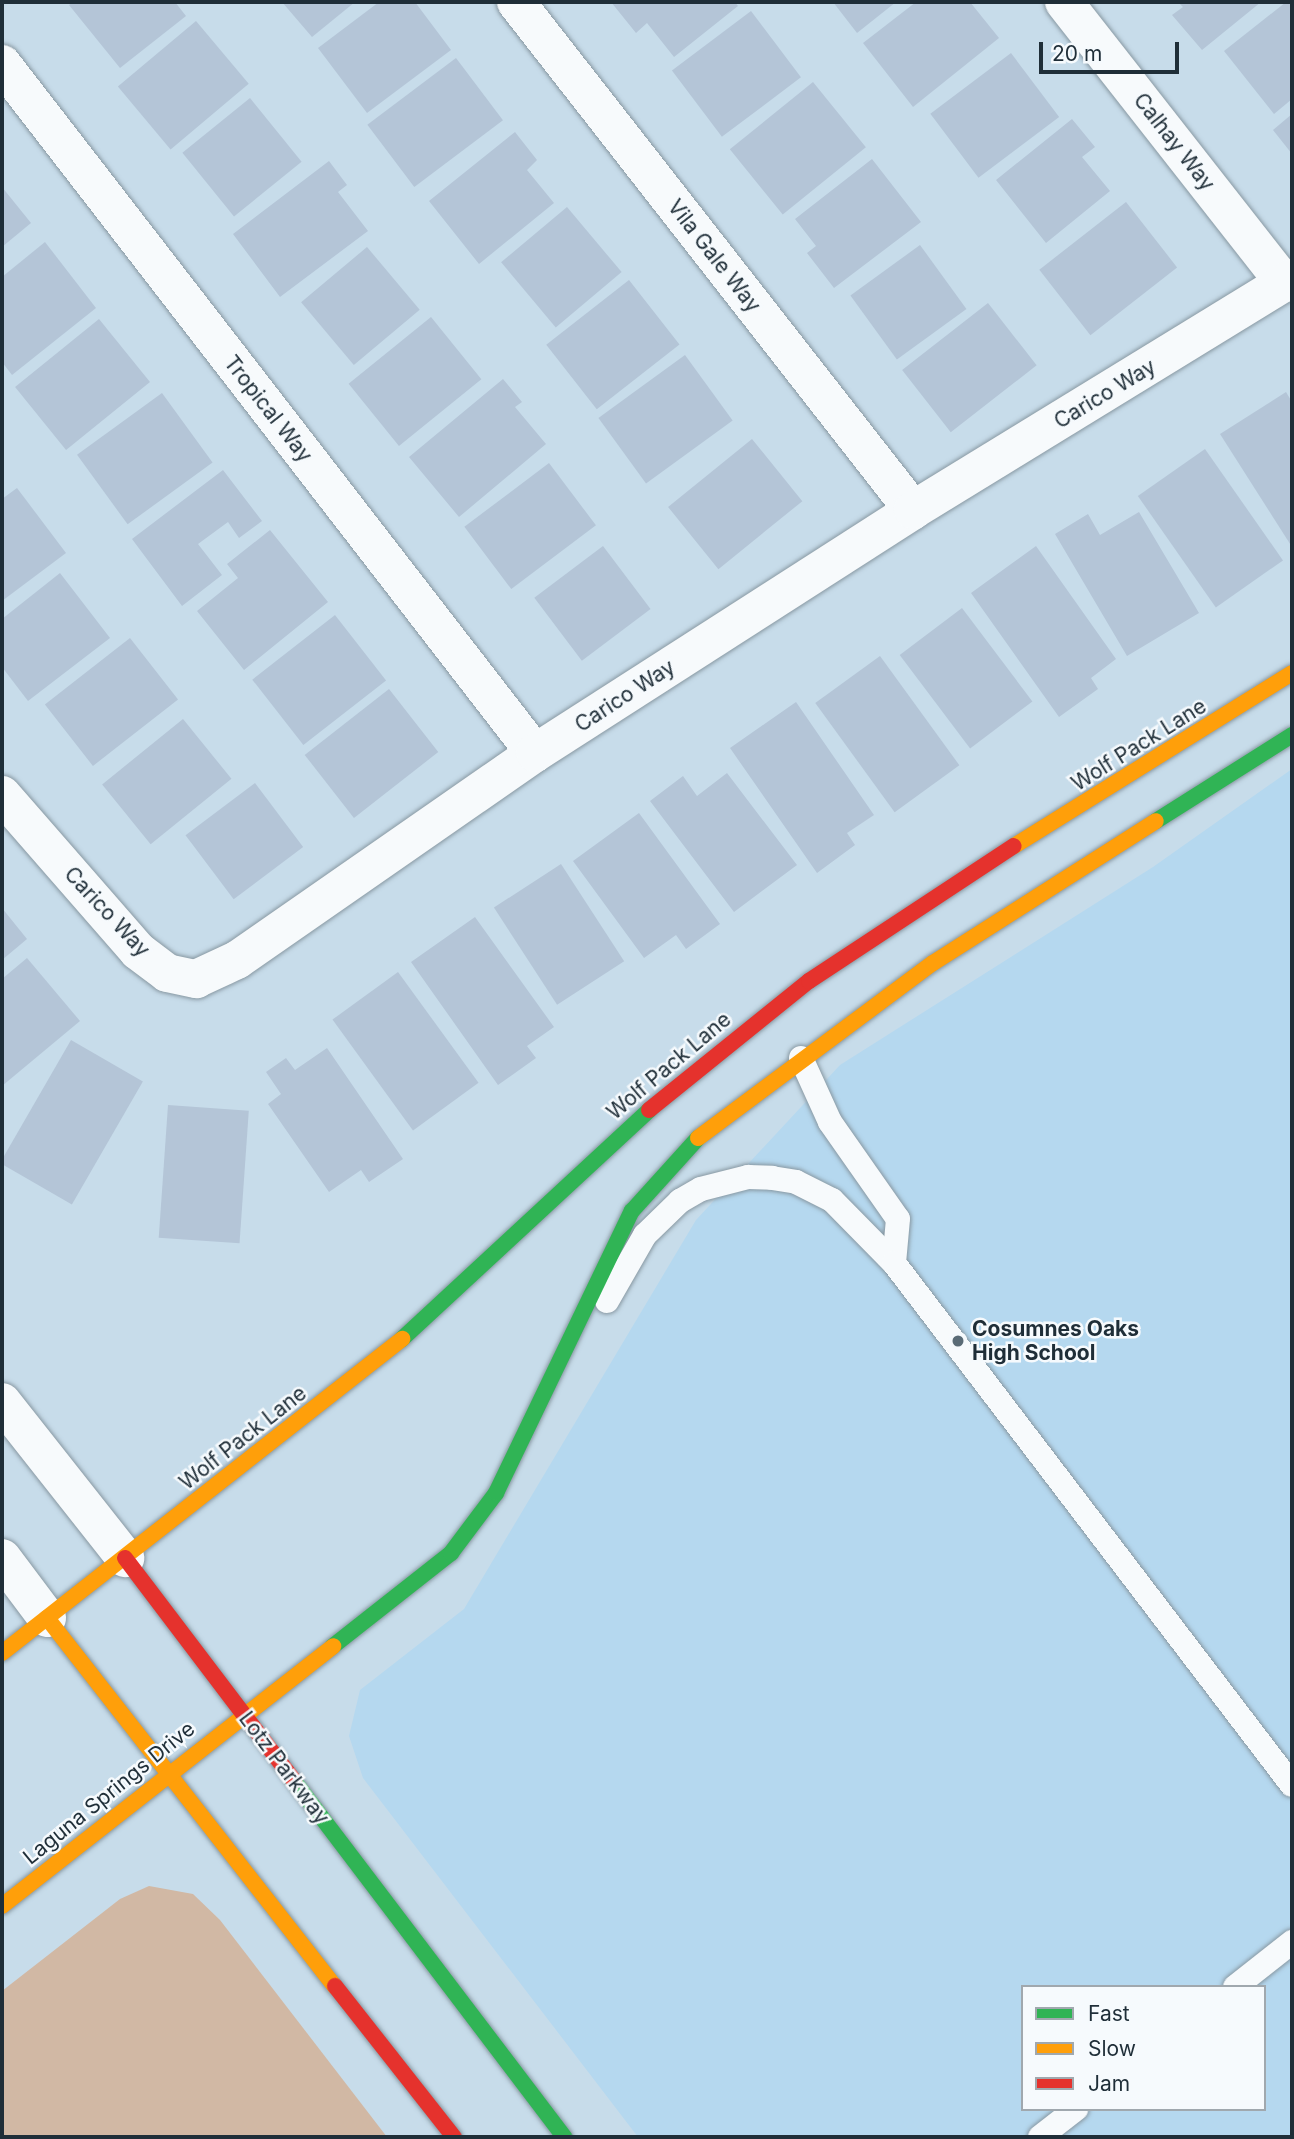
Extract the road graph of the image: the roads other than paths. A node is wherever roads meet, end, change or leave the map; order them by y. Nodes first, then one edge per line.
1 (516, 2) edge
2 (1064, 2) edge
3 (2, 64) edge
4 (1288, 281) edge
5 (913, 510) junction
6 (1292, 673) edge
7 (1292, 735) edge
8 (535, 753) junction
9 (2, 795) edge
10 (801, 1058) junction
11 (894, 1263) junction
12 (2, 1402) edge
13 (496, 1493) junction
14 (2, 1558) edge
15 (125, 1558) junction
16 (47, 1618) junction
17 (2, 1653) edge
18 (242, 1712) junction
19 (171, 1770) junction
20 (1292, 1785) edge
21 (2, 1906) edge
22 (1292, 1942) edge
23 (1238, 1985) edge
24 (1073, 2111) edge
25 (454, 2137) edge
26 (564, 2137) edge
27 (1040, 2137) edge

1 - 5 street, Vila Gale Way
2 - 4 street, Calhay Way
3 - 8 street, Tropical Way
4 - 5 street, Carico Way
5 - 8 street, Carico Way
6 - 15 street, Wolf Pack Lane
7 - 10 street
8 - 9 street, Carico Way
10 - 11 lane
10 - 13 street
11 - 13 lane
11 - 20 lane
12 - 15 street, Lotz Parkway
13 - 18 street
14 - 16 street
15 - 16 street
15 - 18 street, Lotz Parkway
16 - 17 street
16 - 19 street
18 - 19 street, Laguna Springs Drive
18 - 26 street, Lotz Parkway
19 - 21 street, Laguna Springs Drive
19 - 25 street
22 - 23 lane
24 - 27 lane

